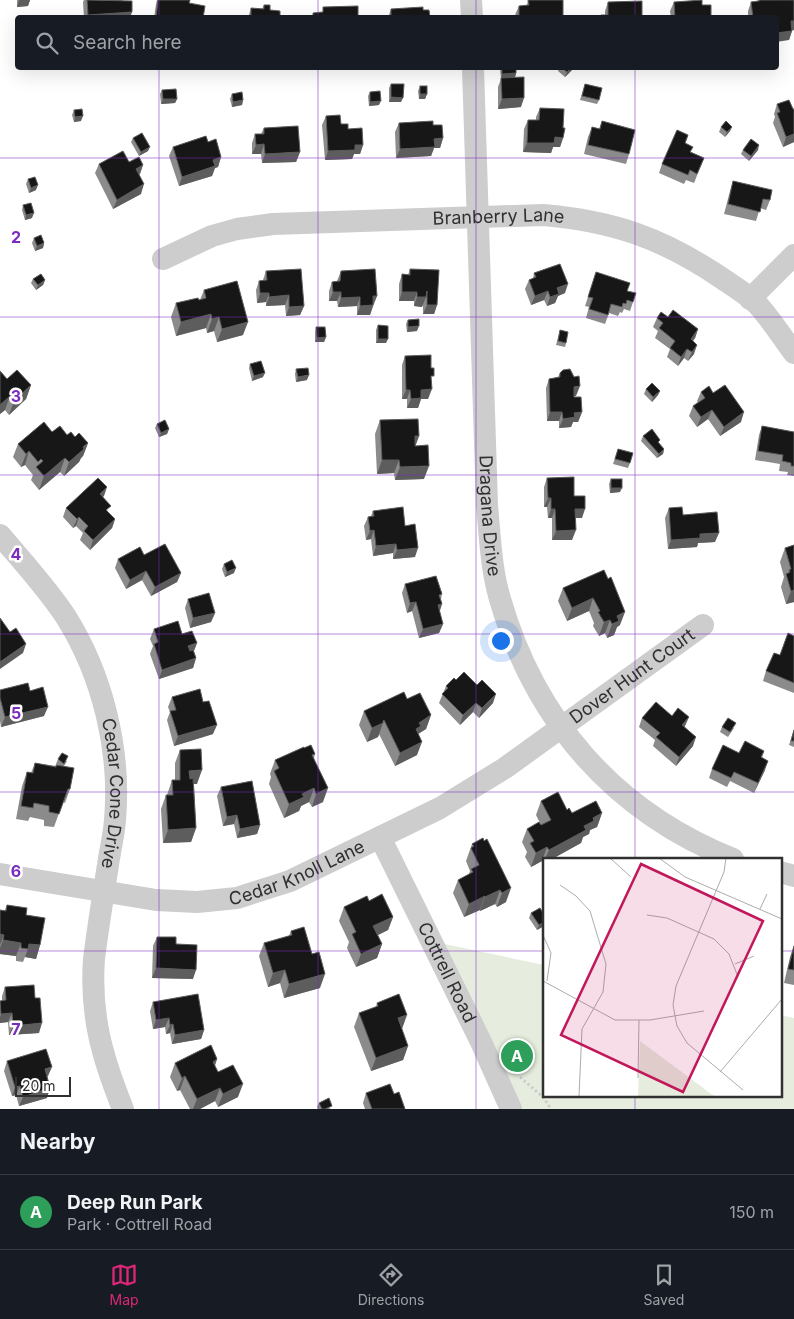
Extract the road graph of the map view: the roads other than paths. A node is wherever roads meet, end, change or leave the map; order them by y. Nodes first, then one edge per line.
1 (471, 0) edge
2 (472, 15) edge
3 (473, 70) edge
4 (478, 216) junction
5 (794, 255) edge
6 (163, 259) dead end
7 (750, 298) junction
8 (794, 353) edge
9 (0, 535) edge
10 (703, 625) dead end
11 (561, 727) junction
12 (380, 837) junction
13 (731, 858) edge
14 (0, 874) edge
15 (104, 891) junction
16 (123, 1109) edge
17 (511, 1109) edge

1 - 2 street
3 - 4 street, Dragana Drive
4 - 6 street, Branberry Lane
4 - 7 street, Branberry Lane
4 - 11 street, Dragana Drive
5 - 7 street
7 - 8 street, Branberry Lane
9 - 15 street, Cedar Cone Drive
10 - 11 street, Dover Hunt Court
11 - 12 street, Cedar Knoll Lane
11 - 13 street, Dragana Drive
12 - 15 street, Cedar Knoll Lane
12 - 17 street, Cottrell Road
14 - 15 street, Cedar Knoll Lane
15 - 16 street, Cedar Cone Drive

